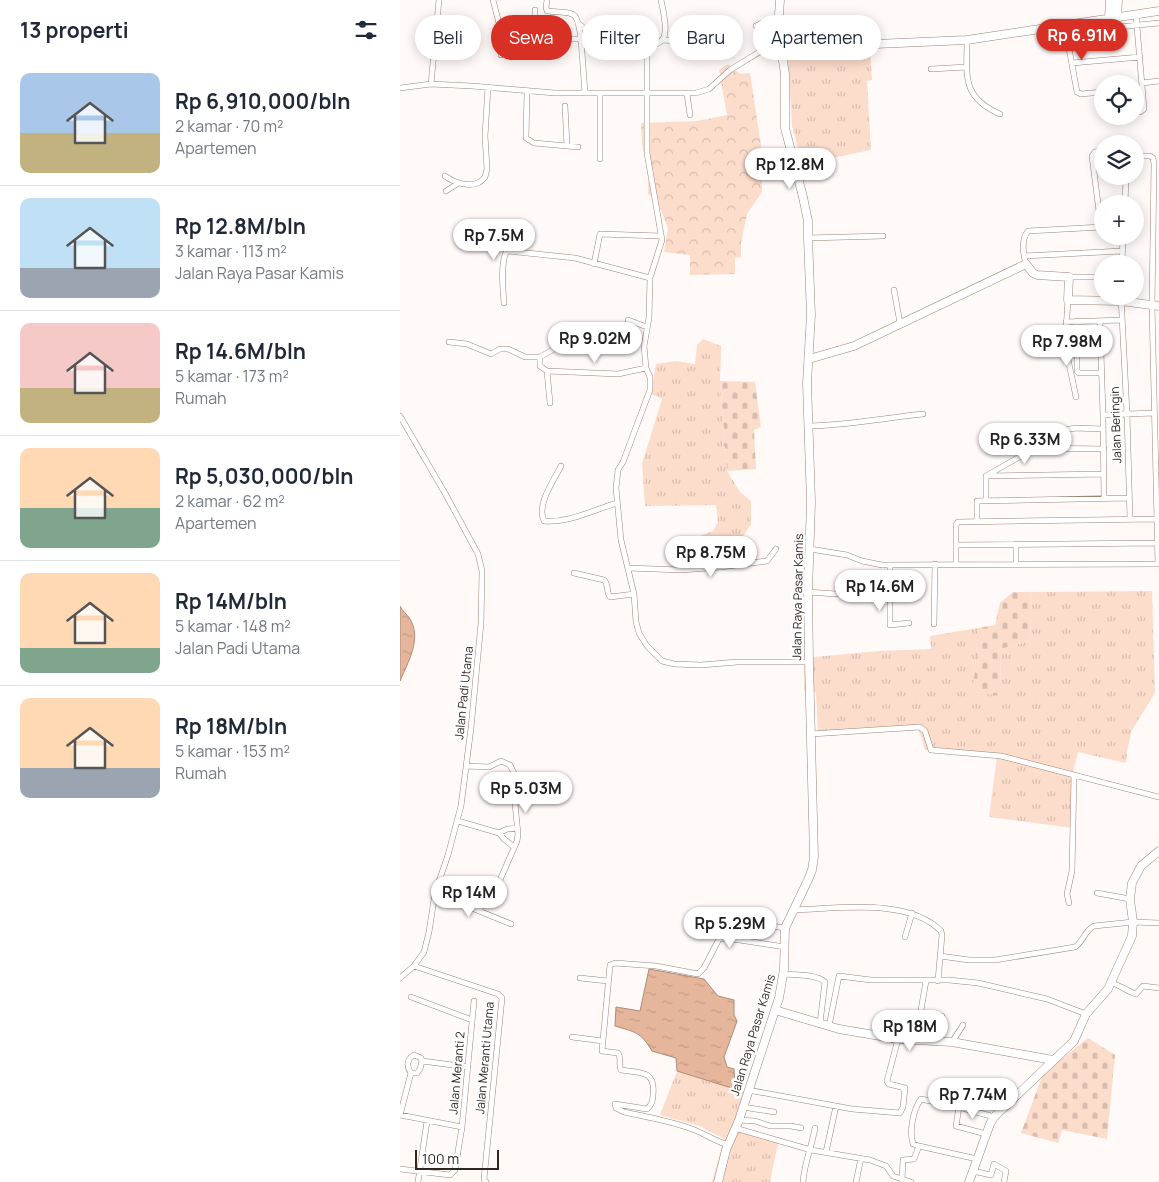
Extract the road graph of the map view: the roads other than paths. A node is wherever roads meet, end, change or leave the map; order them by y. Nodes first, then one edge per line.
1 (439, 0) edge
2 (493, 0) edge
3 (547, 0) edge
4 (661, 0) edge
5 (780, 0) edge
6 (1110, 0) edge
7 (1118, 0) edge
8 (535, 10) dead end
9 (1159, 11) edge
10 (497, 15) edge
11 (779, 15) edge
12 (1136, 15) junction
13 (1113, 18) junction
14 (1159, 23) edge
15 (579, 24) junction
16 (582, 26) edge
17 (1137, 26) junction
18 (580, 39) junction
19 (663, 40) junction
20 (669, 40) edge
21 (967, 40) junction
22 (659, 43) edge
23 (881, 44) edge
24 (753, 56) edge
25 (1140, 57) junction
26 (647, 60) edge
27 (783, 60) edge
28 (1072, 63) junction
29 (967, 67) junction
30 (931, 69) dead end
31 (1141, 75) edge
32 (1159, 80) edge
33 (430, 84) junction
34 (1144, 85) edge
35 (488, 87) junction
36 (400, 88) edge
37 (527, 91) junction
38 (648, 93) junction
39 (1094, 93) edge
40 (585, 94) junction
41 (600, 94) junction
42 (687, 94) junction
43 (565, 106) dead end
44 (1000, 114) dead end
45 (690, 116) dead end
46 (567, 146) junction
47 (578, 147) dead end
48 (1094, 153) edge
49 (1144, 156) edge
50 (600, 159) dead end
51 (1094, 172) edge
52 (445, 176) dead end
53 (457, 184) junction
54 (446, 191) dead end
55 (1094, 227) edge
56 (661, 236) junction
57 (883, 236) dead end
58 (808, 238) junction
59 (1122, 245) edge
60 (1122, 251) junction
61 (1122, 255) edge
62 (1025, 260) junction
63 (594, 264) junction
64 (1069, 277) junction
65 (1094, 277) edge
66 (650, 278) junction
67 (894, 290) dead end
68 (1094, 299) edge
69 (1068, 300) junction
70 (504, 303) dead end
71 (1121, 305) edge
72 (1156, 306) edge
73 (628, 320) dead end
74 (1122, 320) junction
75 (1077, 321) junction
76 (1066, 322) junction
77 (1100, 322) junction
78 (900, 323) junction
79 (647, 327) junction
80 (560, 334) dead end
81 (1156, 338) edge
82 (449, 342) dead end
83 (540, 358) junction
84 (809, 359) junction
85 (1156, 360) edge
86 (646, 368) junction
87 (547, 371) junction
88 (1102, 373) junction
89 (1157, 382) edge
90 (1076, 397) dead end
91 (550, 403) dead end
92 (1154, 413) junction
93 (923, 414) dead end
94 (1127, 414) junction
95 (1103, 415) junction
96 (400, 416) edge
97 (809, 426) junction
98 (1103, 429) junction
99 (1036, 448) junction
100 (1104, 449) junction
101 (1157, 453) edge
102 (561, 466) dead end
103 (1104, 474) junction
104 (986, 476) junction
105 (1157, 477) edge
106 (1104, 498) junction
107 (1128, 498) junction
108 (986, 500) junction
109 (617, 503) junction
110 (1130, 519) junction
111 (1156, 519) junction
112 (977, 522) junction
113 (1157, 543) junction
114 (1016, 544) junction
115 (956, 545) junction
116 (776, 549) dead end
117 (810, 549) junction
118 (1158, 554) edge
119 (890, 564) junction
120 (935, 564) junction
121 (956, 564) junction
122 (1016, 564) junction
123 (628, 568) junction
124 (574, 573) dead end
125 (808, 592) junction
126 (634, 594) junction
127 (836, 594) dead end
128 (909, 624) dead end
129 (934, 624) dead end
130 (809, 662) junction
131 (810, 734) junction
132 (466, 766) junction
133 (1074, 774) junction
134 (1159, 797) edge
135 (458, 822) junction
136 (517, 828) junction
137 (499, 833) junction
138 (514, 846) junction
139 (1159, 851) edge
140 (498, 882) junction
141 (435, 893) junction
142 (1097, 893) dead end
143 (487, 894) junction
144 (1130, 899) junction
145 (1070, 903) dead end
146 (793, 910) junction
147 (479, 911) junction
148 (912, 913) junction
149 (730, 920) dead end
150 (1134, 922) junction
151 (511, 924) dead end
152 (1159, 924) edge
153 (785, 928) junction
154 (905, 937) dead end
155 (785, 947) junction
156 (940, 956) junction
157 (414, 966) junction
158 (783, 974) junction
159 (400, 978) edge
160 (580, 978) dead end
161 (608, 981) junction
162 (926, 981) junction
163 (938, 981) junction
164 (1112, 983) junction
165 (1159, 988) edge
166 (411, 997) dead end
167 (474, 1001) dead end
168 (775, 1010) junction
169 (1086, 1014) junction
170 (942, 1016) dead end
171 (472, 1020) junction
172 (820, 1023) junction
173 (963, 1025) dead end
174 (830, 1026) junction
175 (572, 1037) dead end
176 (898, 1040) junction
177 (603, 1041) junction
178 (909, 1041) junction
179 (934, 1042) junction
180 (952, 1042) junction
181 (1053, 1060) junction
182 (422, 1061) junction
183 (468, 1067) junction
184 (410, 1073) junction
185 (748, 1090) junction
186 (836, 1106) junction
187 (743, 1107) junction
188 (903, 1107) junction
189 (959, 1107) junction
190 (916, 1109) junction
191 (774, 1112) dead end
192 (400, 1115) edge
193 (994, 1117) junction
194 (739, 1120) junction
195 (427, 1121) junction
196 (462, 1128) junction
197 (735, 1128) junction
198 (801, 1128) dead end
199 (815, 1128) dead end
200 (986, 1134) junction
201 (728, 1145) junction
202 (919, 1146) junction
203 (811, 1150) junction
204 (826, 1152) junction
205 (861, 1158) junction
206 (977, 1159) junction
207 (400, 1169) edge
208 (419, 1170) junction
209 (973, 1171) junction
210 (902, 1180) junction
211 (418, 1182) edge
212 (486, 1182) edge
213 (718, 1182) edge
214 (803, 1182) edge
215 (856, 1182) edge
216 (911, 1182) edge
217 (969, 1182) edge
218 (1004, 1182) edge

1 - 33 street
2 - 10 street
3 - 15 street
4 - 19 street
5 - 11 street, Jalan Raya Pasar Kamis
6 - 13 street
7 - 13 street
8 - 18 street
9 - 12 street
12 - 13 street
12 - 17 street
13 - 21 street
14 - 17 street
15 - 16 street
15 - 18 street
17 - 25 street
17 - 28 street
18 - 40 street
19 - 20 street
19 - 22 street
21 - 23 street
21 - 29 street
24 - 42 street
25 - 28 street
25 - 31 street
26 - 38 street
27 - 58 street, Jalan Raya Pasar Kamis
28 - 39 street
29 - 30 street
29 - 44 street
32 - 34 street
33 - 35 street
33 - 36 street
35 - 37 street
35 - 53 street
37 - 40 street
37 - 46 street
38 - 41 street
38 - 42 street
38 - 56 street
40 - 41 street
41 - 50 street
42 - 45 street
43 - 46 street
46 - 47 street
48 - 51 street
49 - 72 street
52 - 53 street
53 - 54 street
55 - 62 street
56 - 63 street
56 - 66 street
57 - 58 street
58 - 84 street, Jalan Raya Pasar Kamis
59 - 60 street
60 - 61 street
60 - 62 street
62 - 64 street
62 - 78 street
63 - 66 street
63 - 70 street
64 - 65 street
64 - 69 street
66 - 79 street
67 - 78 street
68 - 69 street
69 - 76 street
71 - 74 street, Jalan Beringin
72 - 81 street
73 - 79 street
74 - 77 street
74 - 94 street, Jalan Beringin
75 - 76 street
75 - 77 street
75 - 88 street
76 - 90 street
77 - 88 street
78 - 84 street
79 - 86 street
80 - 83 street
81 - 85 street
82 - 83 street
83 - 87 street
84 - 97 street, Jalan Raya Pasar Kamis
85 - 89 street
86 - 87 street
86 - 109 street
87 - 91 street
88 - 95 street
89 - 92 street
92 - 94 street
92 - 101 street
93 - 97 street
94 - 95 street
94 - 107 street, Jalan Beringin
95 - 98 street
96 - 132 street, Jalan Padi Utama
97 - 117 street, Jalan Raya Pasar Kamis
98 - 99 street
98 - 100 street
99 - 100 street
99 - 104 street
100 - 103 street
101 - 105 street
102 - 109 street
103 - 104 street
103 - 106 street
104 - 108 street
105 - 111 street
106 - 107 street
106 - 108 street
107 - 110 street, Jalan Beringin
108 - 112 street
109 - 123 street
110 - 111 street
110 - 112 street
111 - 113 street
112 - 115 street
113 - 114 street
113 - 118 street
114 - 115 street
114 - 122 street
115 - 121 street
116 - 123 street
117 - 119 street
117 - 125 street, Jalan Raya Pasar Kamis
118 - 122 street
119 - 120 street
119 - 128 street
120 - 121 street
120 - 129 street
121 - 122 street
123 - 126 street
124 - 126 street
125 - 127 street
125 - 130 street, Jalan Raya Pasar Kamis
126 - 130 street
130 - 131 street, Jalan Raya Pasar Kamis
131 - 133 street
131 - 146 street, Jalan Raya Pasar Kamis
132 - 135 street, Jalan Padi Utama
132 - 136 street
133 - 134 street
133 - 145 street
135 - 137 street
135 - 141 street, Jalan Padi Utama
136 - 137 street
136 - 138 street
137 - 138 street
138 - 140 street
139 - 144 street
140 - 143 street
140 - 143 street
141 - 147 street
141 - 157 street, Jalan Padi Utama
142 - 144 street
143 - 147 street
144 - 150 street
146 - 148 street
146 - 153 street, Jalan Raya Pasar Kamis
147 - 151 street
148 - 154 street
148 - 156 street
149 - 153 street
150 - 152 street
150 - 156 street
150 - 164 street
153 - 155 street, Jalan Raya Pasar Kamis
155 - 158 street, Jalan Raya Pasar Kamis
155 - 161 street
156 - 163 street
157 - 159 street, Jalan Padi Utama
157 - 212 street, Jalan Meranti Utama
158 - 168 street, Jalan Raya Pasar Kamis
158 - 172 street
160 - 161 street
161 - 177 street
162 - 163 street
162 - 174 street
162 - 178 street
163 - 169 street
164 - 165 street
164 - 169 street
166 - 171 street, Jalan Meranti 2
167 - 171 street, Jalan Meranti 2
168 - 172 street
168 - 185 street, Jalan Raya Pasar Kamis
169 - 181 street
170 - 179 street
171 - 183 street, Jalan Meranti 2
172 - 174 street
173 - 180 street
174 - 176 street
175 - 177 street
176 - 178 street
176 - 188 street
177 - 201 street
178 - 179 street
179 - 180 street
180 - 181 street
181 - 193 street
182 - 183 street
182 - 184 street
182 - 184 street
183 - 196 street, Jalan Meranti 2
184 - 192 street
185 - 186 street
185 - 187 street, Jalan Raya Pasar Kamis
186 - 188 street
186 - 204 street
187 - 191 street
187 - 194 street, Jalan Raya Pasar Kamis
188 - 190 street
189 - 190 street
189 - 193 street
189 - 200 street
190 - 202 street
192 - 195 street, Jalan Meranti Utama
193 - 200 street
194 - 197 street, Jalan Raya Pasar Kamis
194 - 198 street
195 - 196 street, Jalan Meranti Utama
195 - 208 street
196 - 208 street, Jalan Meranti 2
197 - 201 street, Jalan Raya Pasar Kamis
197 - 203 street
199 - 203 street
200 - 206 street
201 - 213 street, Jalan Raya Pasar Kamis
202 - 206 street
202 - 210 street
203 - 204 street
203 - 214 street
204 - 205 street
205 - 210 street
205 - 215 street
206 - 209 street
207 - 208 street
208 - 211 street
209 - 217 street
209 - 218 street
210 - 216 street

